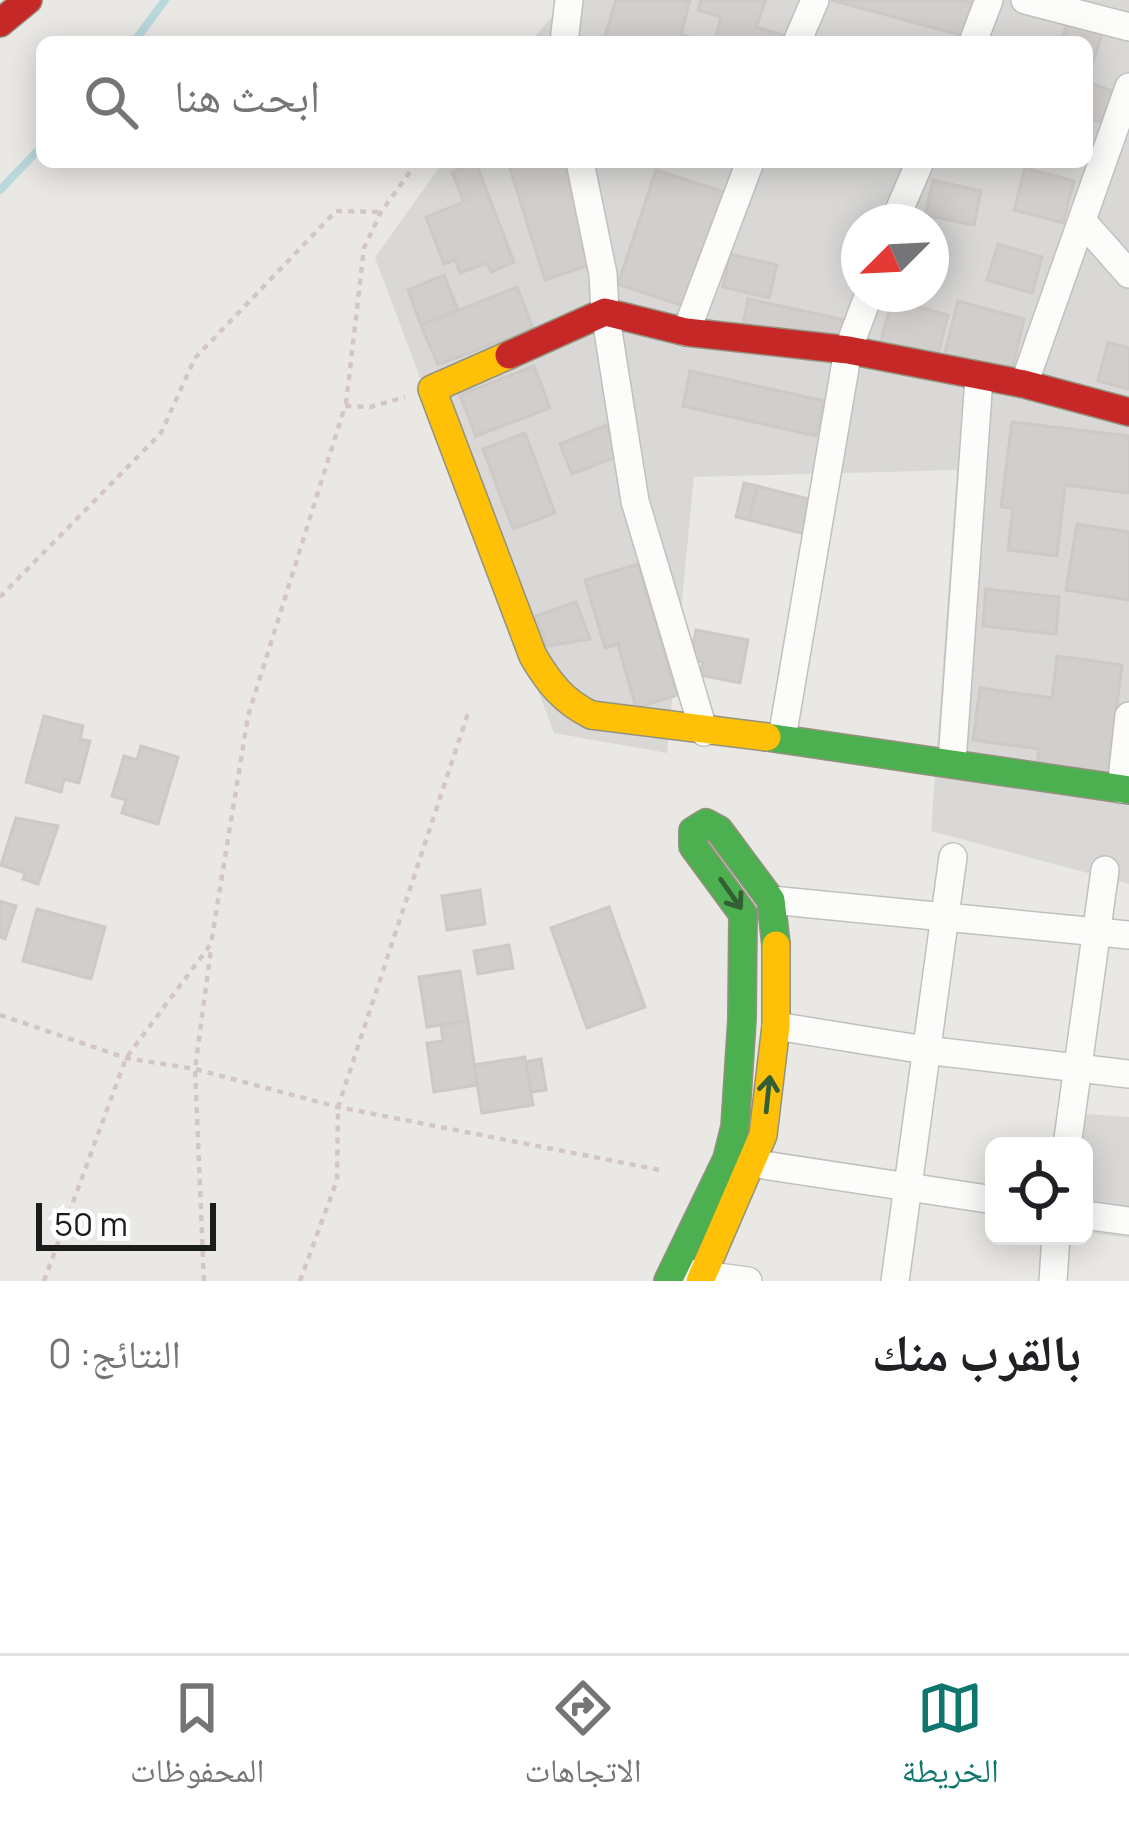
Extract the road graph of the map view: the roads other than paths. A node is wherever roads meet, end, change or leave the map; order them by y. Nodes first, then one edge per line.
1 (28, 0) edge
2 (569, 0) edge
3 (815, 0) edge
4 (989, 0) edge
5 (1025, 0) edge
6 (0, 23) edge
7 (1129, 27) edge
8 (566, 36) edge
9 (800, 36) edge
10 (975, 36) edge
11 (1129, 87) edge
12 (581, 168) edge
13 (748, 168) edge
14 (917, 168) edge
15 (902, 204) edge
16 (1083, 222) junction
17 (1129, 274) edge
18 (605, 312) junction
19 (862, 312) edge
20 (686, 332) junction
21 (848, 350) junction
22 (980, 377) junction
23 (1024, 384) junction
24 (1129, 412) edge
25 (1129, 716) edge
26 (704, 732) junction
27 (782, 738) junction
28 (952, 762) junction
29 (1125, 789) edge
30 (953, 857) dead end
31 (1106, 870) dead end
32 (771, 900) junction
33 (945, 918) junction
34 (1094, 931) junction
35 (1129, 935) edge
36 (776, 1026) junction
37 (925, 1050) junction
38 (1078, 1067) junction
39 (1129, 1074) edge
40 (1068, 1137) edge
41 (740, 1161) junction
42 (908, 1185) junction
43 (985, 1198) edge
44 (1093, 1216) edge
45 (1129, 1221) edge
46 (1056, 1245) edge
47 (686, 1277) edge
48 (748, 1281) edge
49 (896, 1281) edge
50 (1053, 1281) edge

1 - 6 street
2 - 8 street
3 - 9 street
4 - 10 street
5 - 7 street
11 - 16 street
12 - 18 street
13 - 20 street
14 - 15 street
16 - 17 street
16 - 23 street
18 - 20 street
18 - 26 street
18 - 26 street
19 - 21 street
20 - 21 street
21 - 22 street
21 - 27 street
22 - 23 street
22 - 28 street
23 - 24 street
25 - 29 street
26 - 27 street
27 - 28 street
28 - 29 street
30 - 33 street
31 - 34 street
32 - 33 street
32 - 36 street
32 -> 41 street
33 - 34 street
33 - 37 street
34 - 35 street
34 - 38 street
36 - 37 street
41 -> 36 street
37 - 38 street
37 - 42 street
38 - 39 street
38 - 40 street
41 - 42 street
41 - 47 street
42 - 43 street
42 - 49 street
44 - 45 street
46 - 50 street
47 - 48 street

